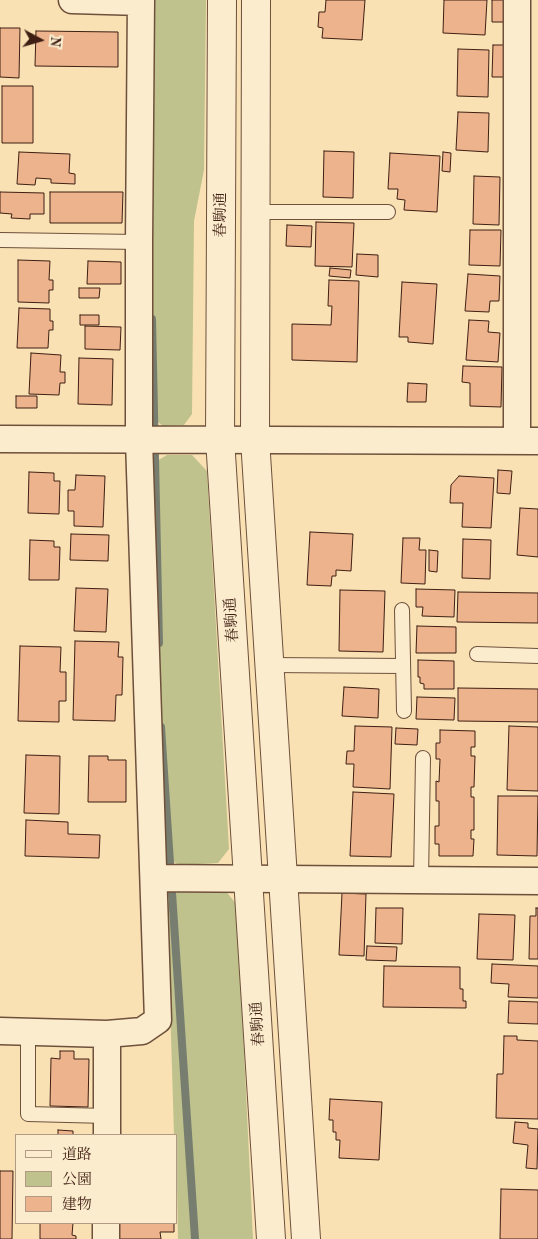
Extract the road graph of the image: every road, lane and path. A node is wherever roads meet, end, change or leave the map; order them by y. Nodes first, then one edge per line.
1 (72, 0) edge
2 (222, 0) edge
3 (256, 0) edge
4 (517, 0) edge
5 (141, 1) edge
6 (256, 212) junction
7 (388, 212) dead end
8 (0, 240) edge
9 (139, 242) junction
10 (0, 439) edge
11 (220, 439) junction
12 (255, 439) junction
13 (139, 440) junction
14 (527, 441) edge
15 (402, 610) dead end
16 (477, 654) dead end
17 (538, 656) edge
18 (270, 665) junction
19 (403, 666) junction
20 (404, 711) dead end
21 (423, 758) dead end
22 (154, 878) junction
23 (248, 879) junction
24 (283, 880) junction
25 (421, 880) junction
26 (538, 881) edge
27 (0, 1031) edge
28 (28, 1032) junction
29 (107, 1034) junction
30 (107, 1126) edge
31 (106, 1224) edge
32 (106, 1239) edge
33 (271, 1239) edge
34 (306, 1239) edge

1 - 5 street
2 - 11 street, 春駒通
3 - 6 street
4 - 14 street
5 - 9 street
6 - 7 lane
6 - 12 street
8 - 9 lane
9 - 13 street
10 - 13 street
11 - 12 street
11 - 13 street
11 - 23 street, 春駒通
12 - 14 street
12 - 18 street
13 - 22 street
15 - 19 lane
16 - 17 lane
18 - 19 lane
18 - 24 street
19 - 20 lane
21 - 25 lane
22 - 23 street
22 - 29 street
23 - 24 street
23 - 33 street, 春駒通
24 - 25 street
24 - 34 street
25 - 26 street
27 - 28 street
28 - 29 street
28 - 30 lane
29 - 30 street
31 - 32 street

